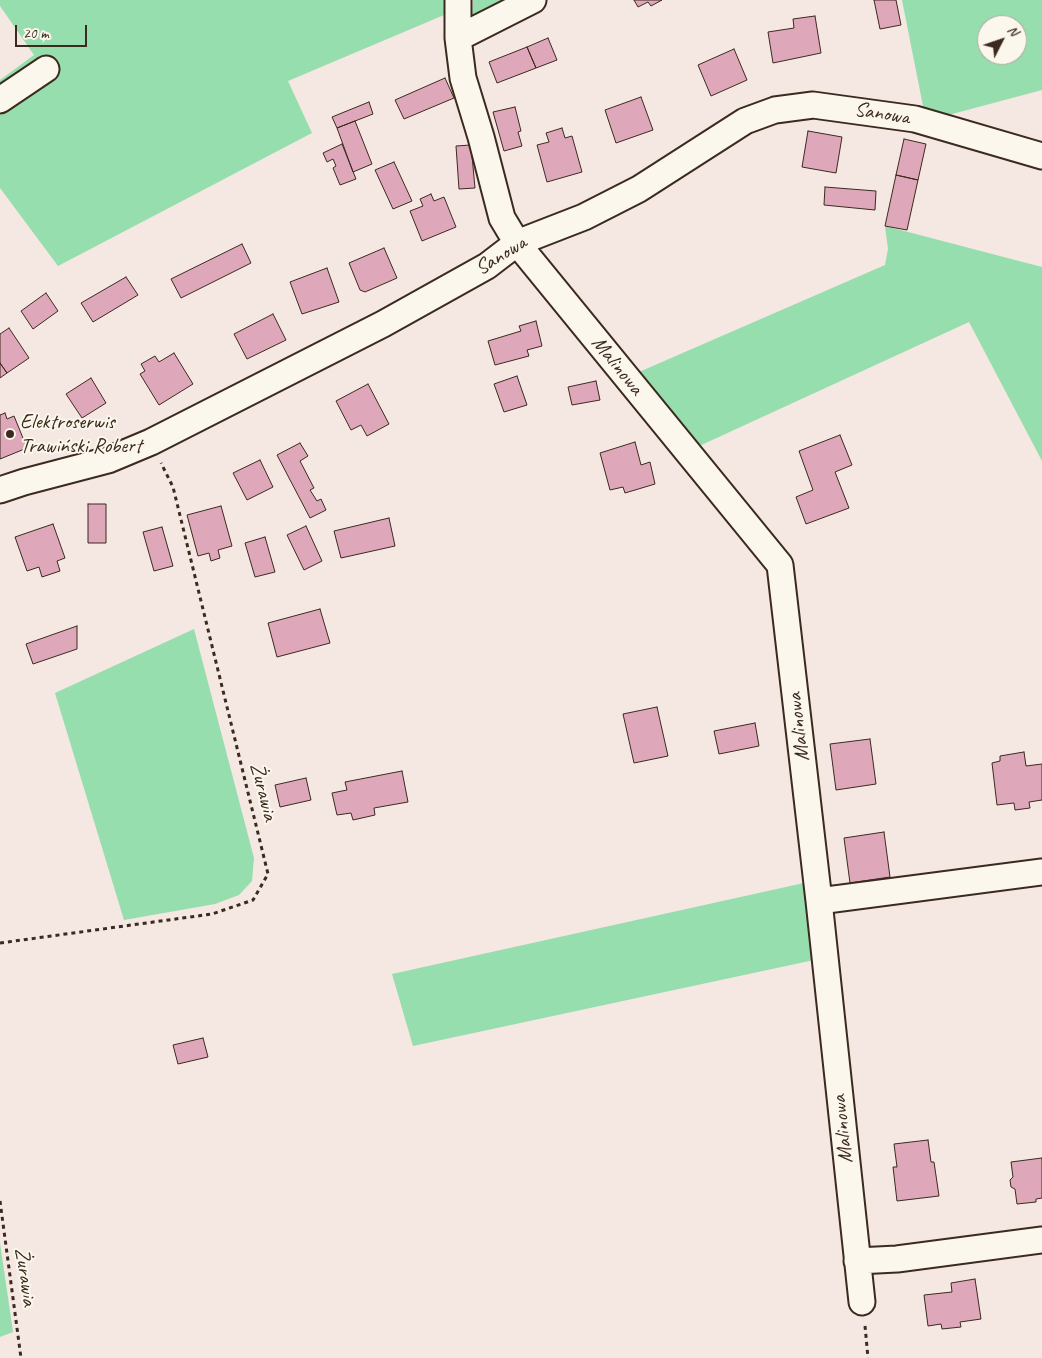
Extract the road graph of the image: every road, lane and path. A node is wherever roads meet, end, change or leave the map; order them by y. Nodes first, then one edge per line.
1 (458, 0) edge
2 (533, 0) edge
3 (458, 38) junction
4 (46, 69) dead end
5 (0, 100) edge
6 (1042, 156) edge
7 (517, 243) junction
8 (151, 442) junction
9 (0, 490) edge
10 (1042, 872) edge
11 (819, 902) junction
12 (0, 943) edge
13 (0, 1201) edge
14 (1042, 1240) edge
15 (858, 1262) junction
16 (862, 1302) joint
17 (21, 1358) edge
18 (868, 1358) edge

1 - 3 street, Malinowa
2 - 3 street
3 - 7 street, Malinowa
4 - 5 street
6 - 7 street, Sanowa
7 - 8 street, Sanowa
7 - 11 street, Malinowa
8 - 9 street, Sanowa
8 - 12 path, Żurawia
10 - 11 street
11 - 15 street, Malinowa
13 - 17 path, Żurawia
14 - 15 street
15 - 16 street, Malinowa
16 - 18 path

